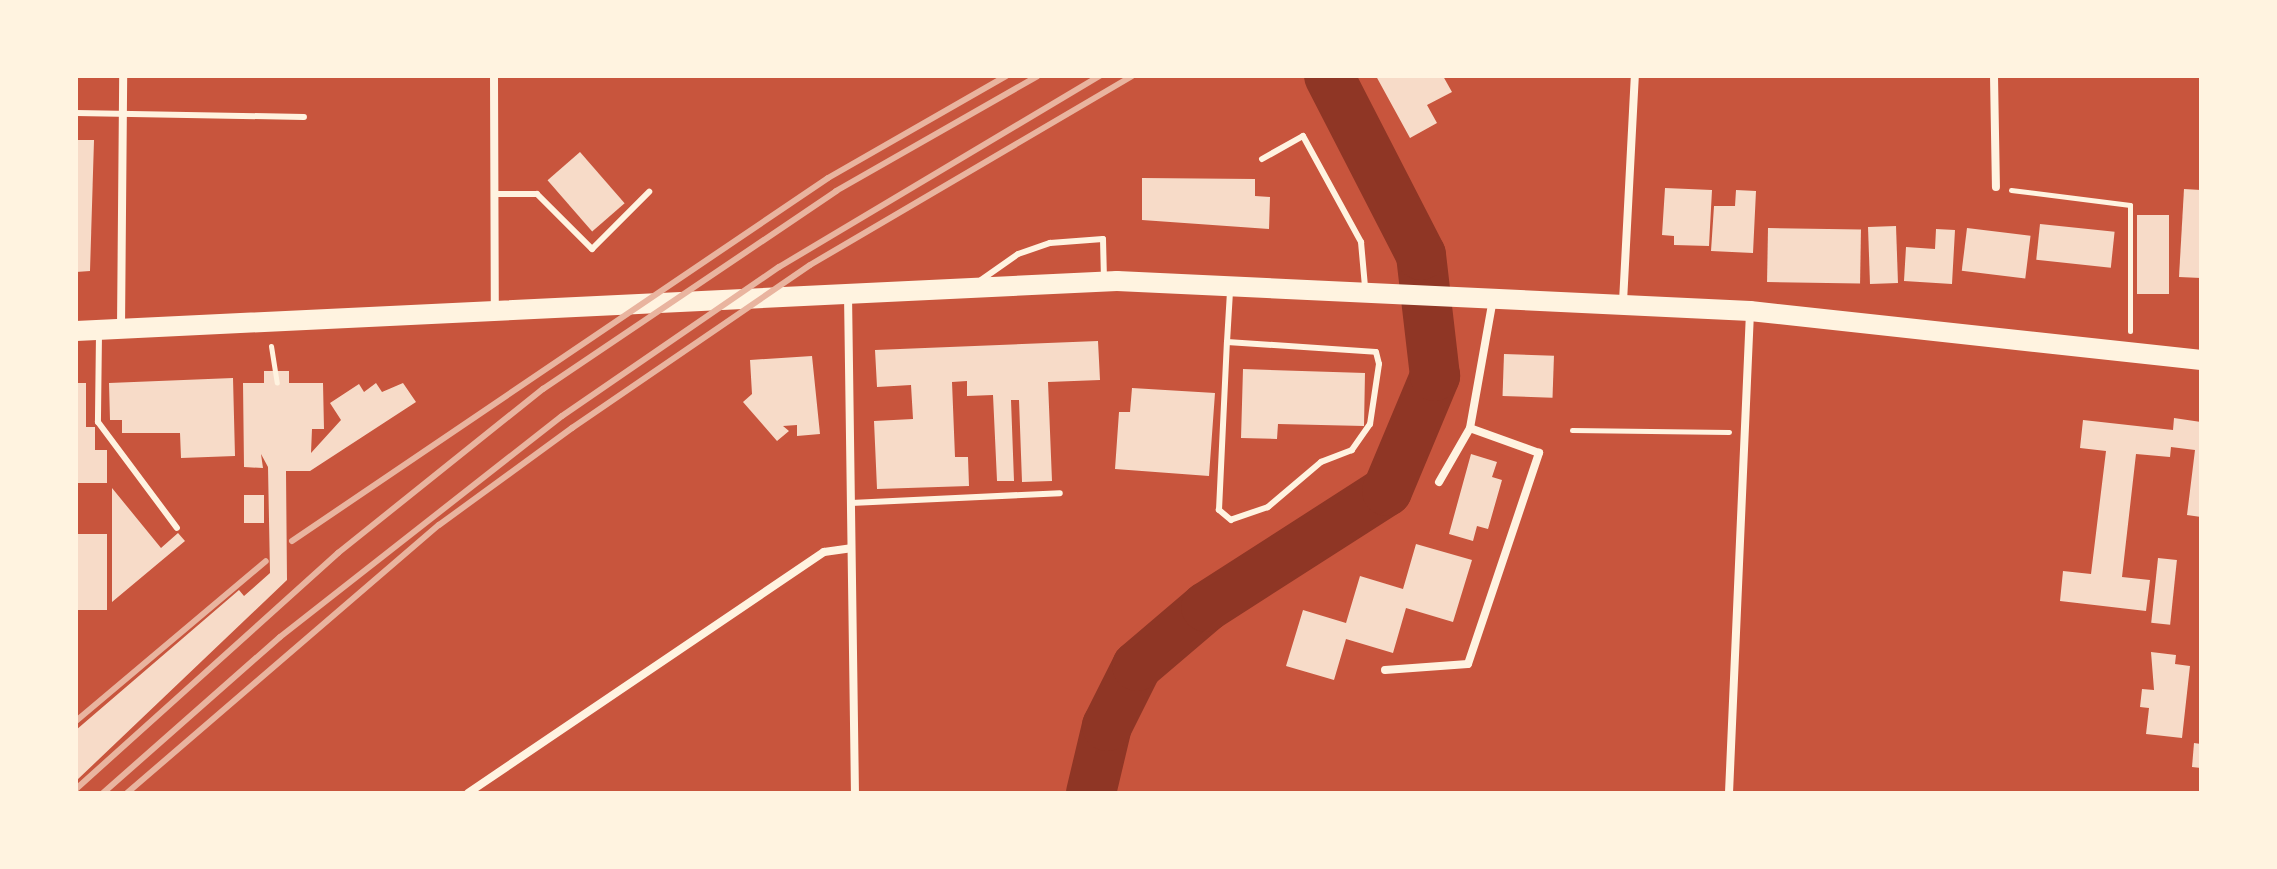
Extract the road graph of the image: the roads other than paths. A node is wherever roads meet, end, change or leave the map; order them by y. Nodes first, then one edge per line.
1 (123, 76) edge
2 (494, 76) edge
3 (1635, 76) edge
4 (1994, 76) edge
5 (76, 113) edge
6 (124, 115) junction
7 (304, 117) dead end
8 (1262, 159) dead end
9 (1996, 187) road end
10 (649, 192) dead end
11 (494, 194) junction
12 (1104, 283) junction
13 (1231, 283) junction
14 (972, 287) junction
15 (1365, 287) junction
16 (848, 293) junction
17 (1493, 294) junction
18 (1623, 302) junction
19 (1750, 311) junction
20 (495, 314) junction
21 (121, 330) junction
22 (76, 331) edge
23 (99, 331) junction
24 (1227, 342) junction
25 (2201, 360) edge
26 (1470, 428) junction
27 (1439, 482) dead end
28 (1060, 493) dead end
29 (851, 503) junction
30 (177, 528) dead end
31 (851, 548) junction
32 (1385, 670) dead end
33 (468, 793) edge
34 (855, 793) edge
35 (1729, 793) edge

1 - 6 street
2 - 11 street
3 - 18 street
4 - 9 street
5 - 6 lane
6 - 7 lane
6 - 21 street
8 - 15 lane
10 - 11 lane
11 - 20 street
12 - 13 main road
12 - 14 main road
12 - 14 lane
13 - 15 main road
13 - 24 lane
14 - 16 main road
15 - 17 main road
16 - 20 main road
16 - 29 street
17 - 18 main road
17 - 26 street
18 - 19 main road
19 - 25 main road
19 - 35 street
20 - 21 main road
21 - 23 main road
22 - 23 main road
23 - 30 lane
24 - 24 lane
26 - 27 street
26 - 32 street
28 - 29 lane
29 - 31 street
31 - 33 street
31 - 34 street

